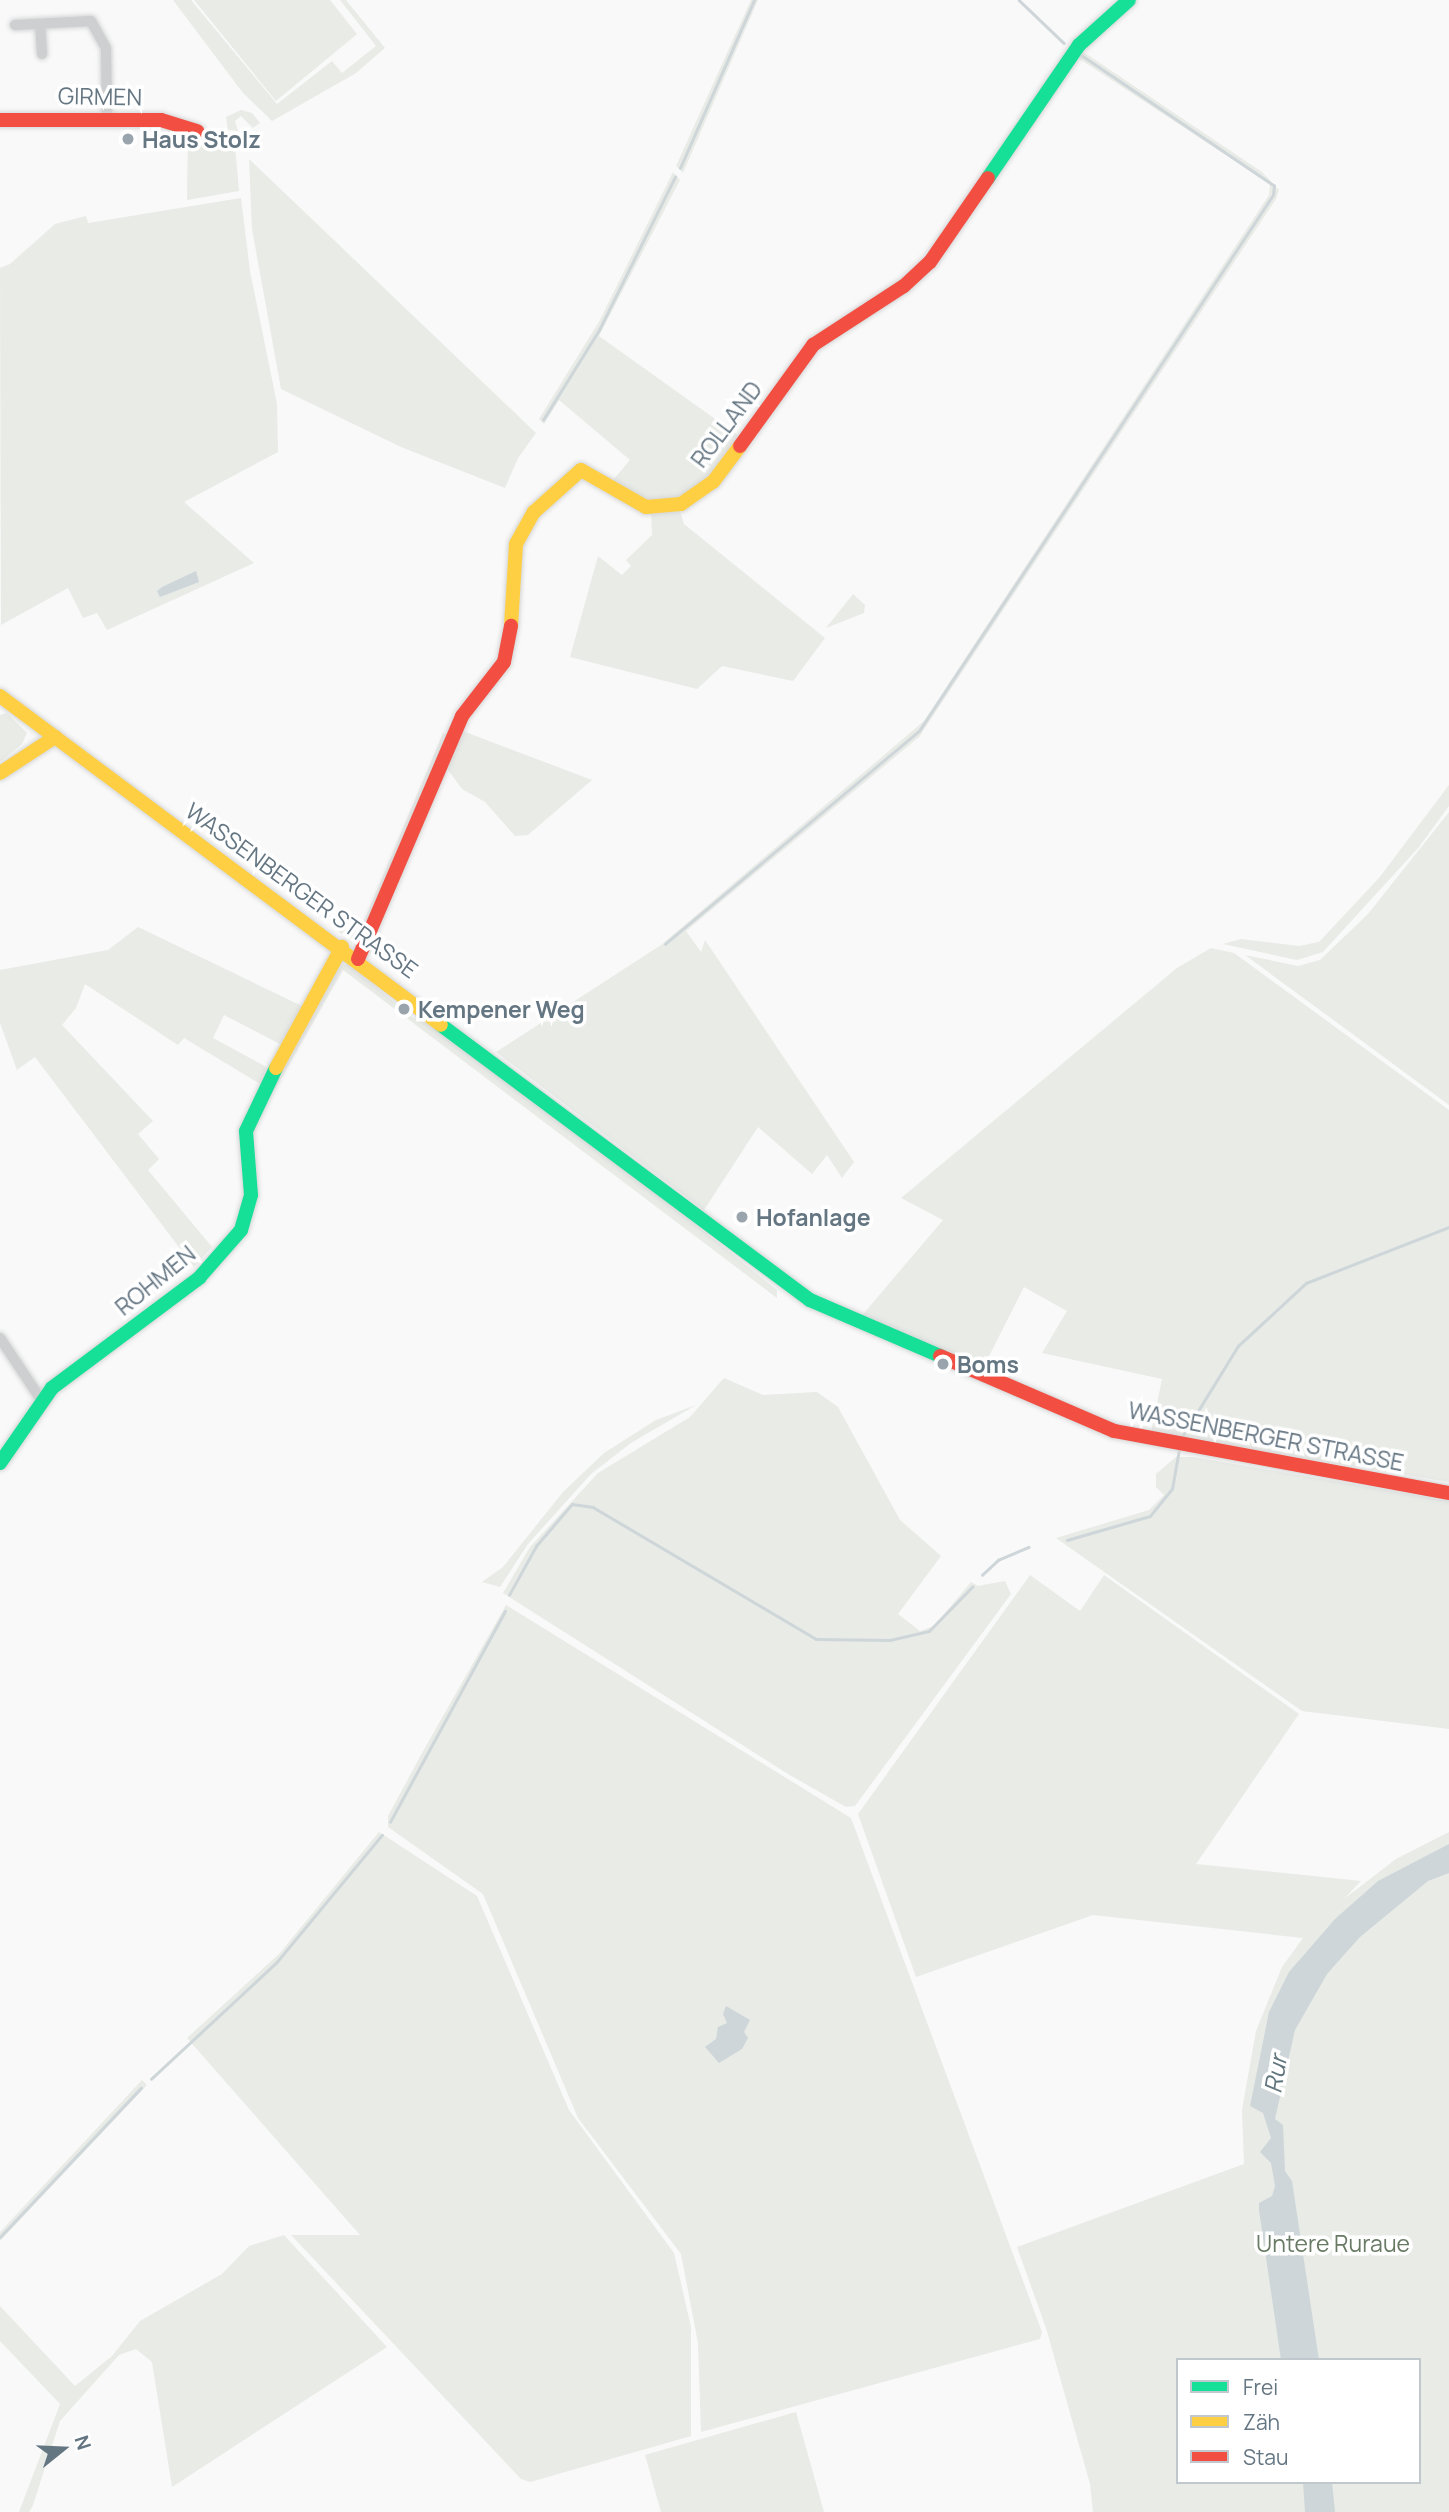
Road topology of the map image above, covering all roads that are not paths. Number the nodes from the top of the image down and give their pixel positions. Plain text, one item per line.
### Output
1 (1129, 0) edge
2 (40, 24) junction
3 (15, 25) dead end
4 (42, 54) dead end
5 (107, 117) junction
6 (0, 120) edge
7 (197, 131) dead end
8 (0, 696) edge
9 (54, 737) junction
10 (0, 773) edge
11 (342, 947) junction
12 (358, 959) junction
13 (0, 1338) edge
14 (42, 1401) junction
15 (0, 1463) edge
16 (1449, 1493) edge

1 - 12 street, ROLLAND
2 - 3 street
2 - 4 street
2 - 5 street
5 - 6 street, GIRMEN
5 - 7 street, GIRMEN
8 - 9 street, WASSENBERGER STRASSE
9 - 10 street
9 - 11 street, WASSENBERGER STRASSE
11 - 12 street, WASSENBERGER STRASSE
11 - 14 street, ROHMEN
12 - 16 street, WASSENBERGER STRASSE
13 - 14 street
14 - 15 street, ROHMEN

